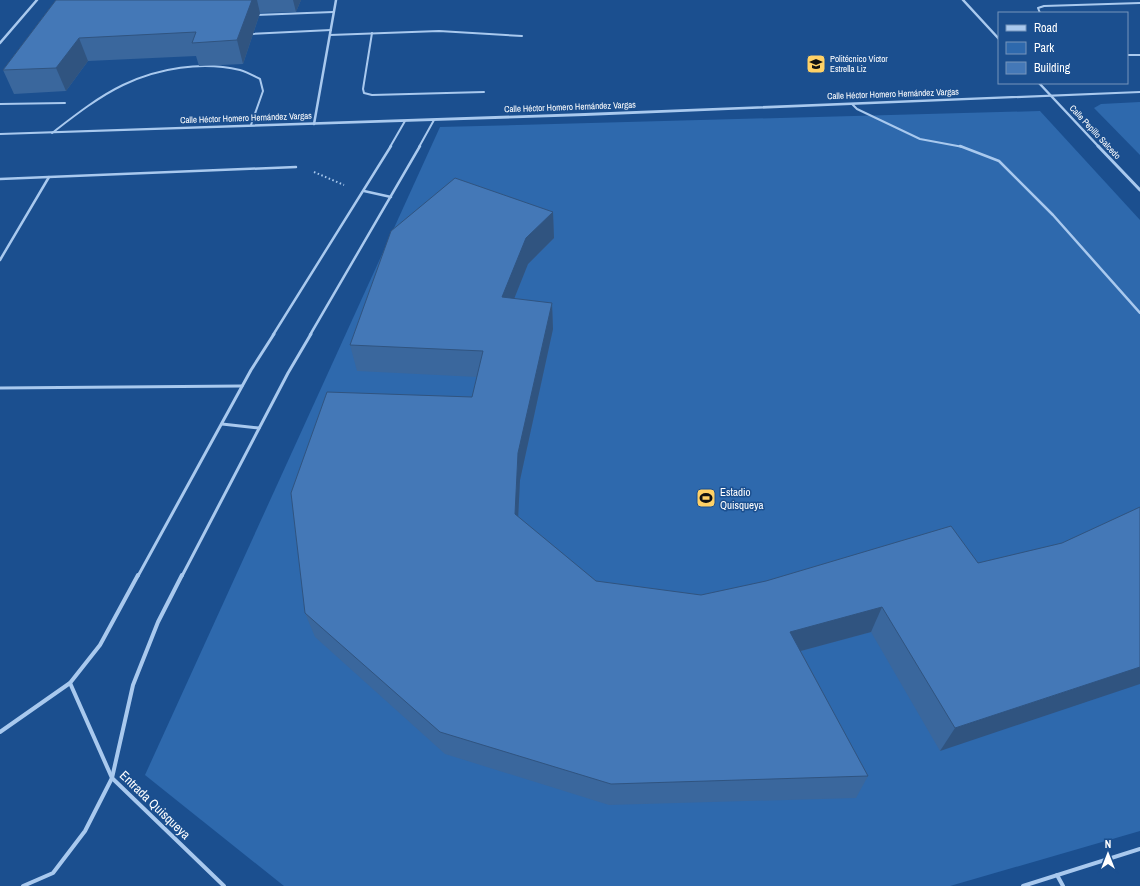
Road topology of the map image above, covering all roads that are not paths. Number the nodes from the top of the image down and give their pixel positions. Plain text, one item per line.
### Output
1 (37, 0) edge
2 (336, 0) edge
3 (962, 0) edge
4 (1140, 2) edge
5 (334, 12) junction
6 (1040, 12) edge
7 (250, 16) edge
8 (330, 30) junction
9 (372, 33) junction
10 (246, 34) edge
11 (330, 35) junction
12 (522, 36) dead end
13 (998, 38) edge
14 (0, 43) edge
15 (1128, 55) edge
16 (1140, 55) edge
17 (1040, 84) edge
18 (484, 92) dead end
19 (1140, 92) edge
20 (1051, 96) junction
21 (65, 103) dead end
22 (0, 104) edge
23 (852, 104) junction
24 (434, 120) junction
25 (405, 121) junction
26 (314, 124) junction
27 (251, 125) junction
28 (52, 133) junction
29 (0, 134) edge
30 (296, 167) road end
31 (49, 177) junction
32 (0, 179) edge
33 (1140, 190) edge
34 (364, 191) junction
35 (391, 197) junction
36 (0, 260) edge
37 (1140, 313) edge
38 (242, 386) junction
39 (0, 388) edge
40 (222, 424) junction
41 (259, 428) junction
42 (70, 683) junction
43 (0, 732) edge
44 (112, 778) junction
45 (1140, 849) edge
46 (1057, 875) junction
47 (23, 886) edge
48 (224, 886) edge
49 (1023, 886) edge
50 (1062, 886) edge

1 - 14 street
2 - 5 street
3 - 13 street
4 - 6 lane
5 - 7 lane
5 - 8 street
8 - 10 lane
8 - 11 street
9 - 11 lane
9 - 12 lane
9 - 18 lane
11 - 26 street
15 - 16 lane
17 - 20 street, Calle Pepillo Salcedo
19 - 20 street, Calle Héctor Homero Hernández Vargas
20 - 23 street, Calle Héctor Homero Hernández Vargas
20 - 33 street, Calle Pepillo Salcedo
21 - 22 lane
23 - 24 street, Calle Héctor Homero Hernández Vargas
23 - 37 lane
24 - 25 street, Calle Héctor Homero Hernández Vargas
24 - 35 lane
25 - 26 street, Calle Héctor Homero Hernández Vargas
25 - 34 lane
26 - 27 street, Calle Héctor Homero Hernández Vargas
27 - 28 street, Calle Héctor Homero Hernández Vargas
27 - 28 lane
28 - 29 street, Calle Héctor Homero Hernández Vargas
30 - 31 lane
31 - 32 lane
31 - 36 lane
34 - 35 lane
34 - 38 lane
35 - 41 lane
38 - 39 lane
38 - 40 lane
40 - 41 lane
40 - 42 lane
41 - 44 lane
42 - 43 lane
42 - 44 lane, Entrada Quisqueya
44 - 47 lane
44 - 48 lane, Entrada Quisqueya
45 - 46 lane
46 - 49 lane
46 - 50 lane

